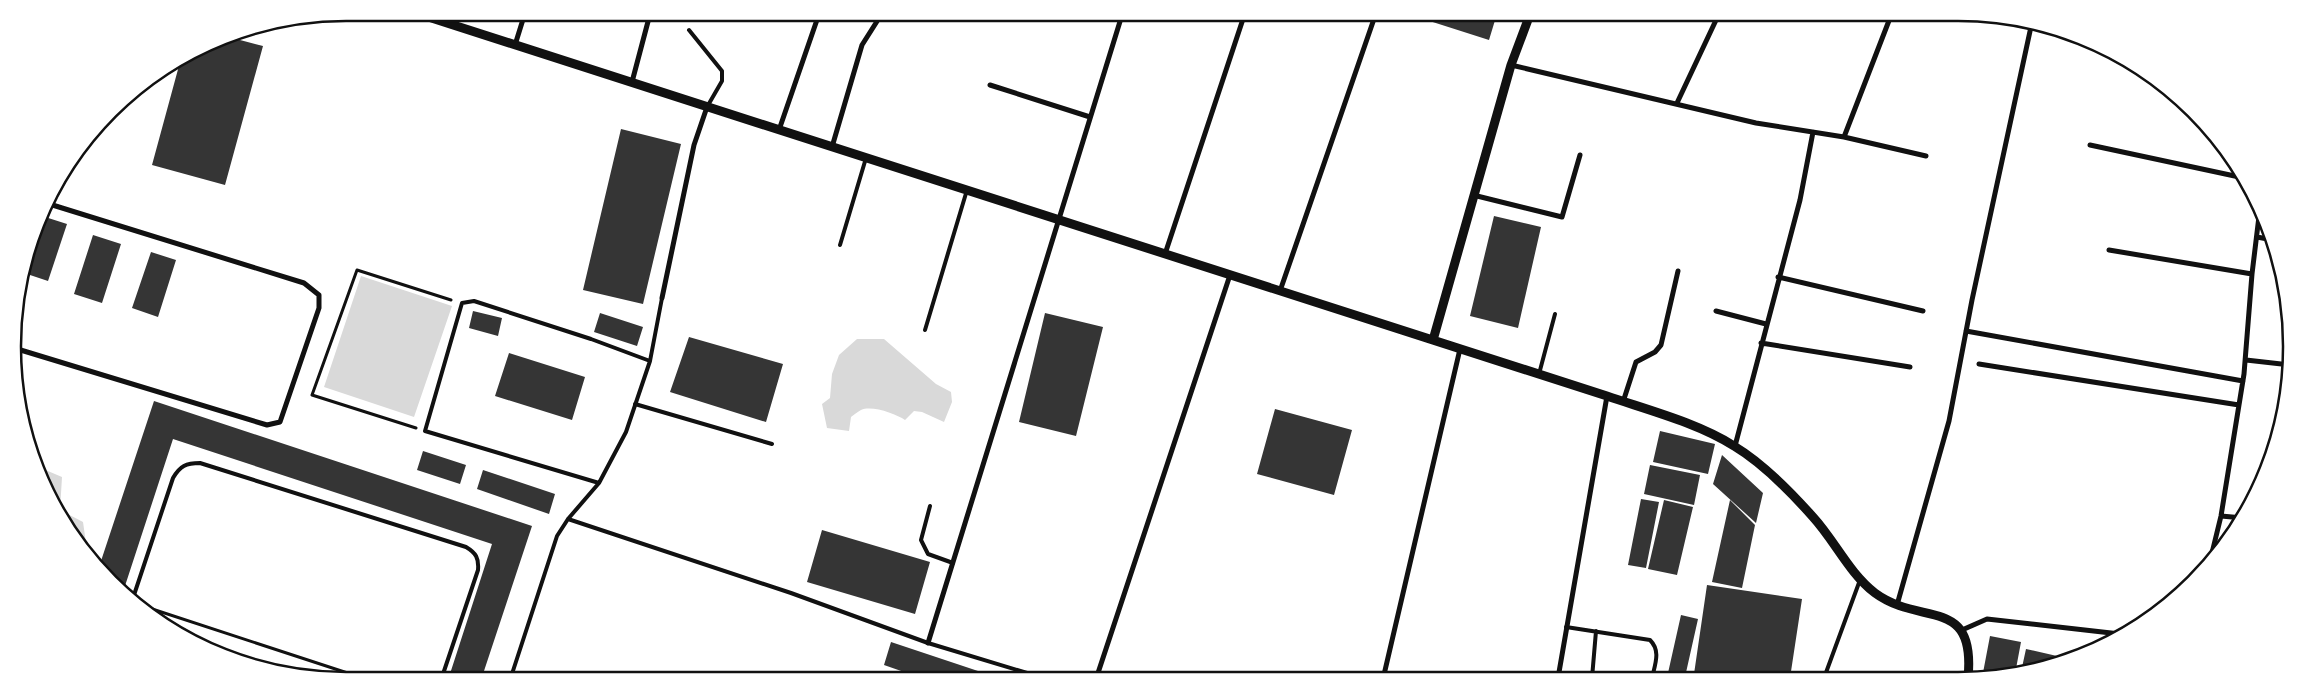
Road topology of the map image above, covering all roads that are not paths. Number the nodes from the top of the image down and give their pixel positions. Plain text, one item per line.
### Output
1 (441, 21) edge
2 (523, 21) edge
3 (648, 21) edge
4 (817, 21) edge
5 (877, 21) edge
6 (1120, 21) edge
7 (1242, 21) edge
8 (1373, 21) edge
9 (1528, 21) edge
10 (1716, 21) edge
11 (1889, 21) edge
12 (2030, 29) edge
13 (689, 30) dead end
14 (516, 45) junction
15 (1511, 65) junction
16 (632, 82) junction
17 (990, 85) dead end
18 (1677, 103) junction
19 (707, 107) junction
20 (1090, 117) junction
21 (779, 130) junction
22 (1813, 132) junction
23 (1844, 137) junction
24 (2090, 145) dead end
25 (832, 147) junction
26 (1580, 155) dead end
27 (1926, 156) dead end
28 (866, 158) junction
29 (2234, 176) edge
30 (967, 190) junction
31 (1473, 195) junction
32 (54, 205) edge
33 (1059, 220) junction
34 (2258, 223) edge
35 (2257, 237) junction
36 (2264, 238) edge
37 (840, 245) dead end
38 (2109, 250) dead end
39 (1165, 254) junction
40 (1678, 271) dead end
41 (2252, 274) junction
42 (1230, 275) junction
43 (1778, 277) junction
44 (1280, 291) junction
45 (662, 298) joint
46 (1716, 310) dead end
47 (1923, 312) dead end
48 (1556, 314) dead end
49 (1766, 324) junction
50 (925, 330) dead end
51 (1966, 331) junction
52 (1433, 340) junction
53 (1761, 343) junction
54 (1460, 349) junction
55 (21, 350) edge
56 (2246, 360) junction
57 (650, 361) junction
58 (1980, 364) dead end
59 (2282, 364) edge
60 (1910, 367) dead end
61 (1539, 374) junction
62 (2243, 381) junction
63 (1607, 396) junction
64 (1623, 402) junction
65 (635, 404) junction
66 (2239, 405) junction
67 (772, 444) dead end
68 (1735, 446) junction
69 (599, 484) junction
70 (930, 506) dead end
71 (2220, 516) junction
72 (2234, 517) edge
73 (568, 519) junction
74 (2213, 548) edge
75 (953, 563) junction
76 (1860, 580) junction
77 (135, 593) edge
78 (1897, 604) junction
79 (1566, 627) junction
80 (1962, 630) junction
81 (1596, 631) junction
82 (2111, 633) edge
83 (928, 643) junction
84 (444, 672) edge
85 (513, 672) edge
86 (1024, 672) edge
87 (1098, 672) edge
88 (1384, 672) edge
89 (1559, 672) edge
90 (1593, 672) edge
91 (1654, 672) edge
92 (1826, 672) edge
93 (1968, 672) edge

1 - 14 street
2 - 14 street
3 - 16 street
4 - 21 street
5 - 25 street
6 - 20 street
7 - 39 street
8 - 44 street
9 - 15 street
10 - 18 street
11 - 23 street
12 - 51 street
13 - 19 lane
14 - 16 street
15 - 18 street
15 - 31 street
16 - 19 street
17 - 20 street
18 - 22 street
19 - 21 street
19 - 45 street
20 - 33 street
21 - 25 street
22 - 23 street
22 - 43 street
23 - 27 street
24 - 29 street
25 - 28 street
26 - 31 street
28 - 30 street
28 - 37 lane
30 - 33 street
30 - 50 lane
31 - 52 street
32 - 55 street
33 - 39 street
33 - 75 street
34 - 35 street
35 - 36 street
35 - 41 street
38 - 41 street
39 - 42 street
40 - 64 street
41 - 56 street
42 - 44 street
42 - 87 street
43 - 47 street
43 - 49 street
44 - 52 street
45 - 57 lane
46 - 49 street
48 - 61 lane
49 - 53 street
51 - 62 street
51 - 78 street
52 - 54 street
53 - 60 street
53 - 68 street
54 - 61 street
54 - 88 street
56 - 59 street
56 - 62 street
57 - 65 lane
57 - 69 lane
58 - 66 street
61 - 63 street
62 - 66 street
63 - 64 street
63 - 79 street
64 - 68 street
65 - 67 lane
65 - 69 lane
66 - 71 street
68 - 76 street
69 - 73 lane
70 - 75 lane
71 - 72 street
71 - 74 street
73 - 83 lane
73 - 85 lane
75 - 83 street
76 - 78 street
76 - 92 lane
77 - 84 lane
78 - 80 street
79 - 81 lane
79 - 89 street
80 - 82 street
80 - 93 street
81 - 90 lane
81 - 91 lane
83 - 86 lane

